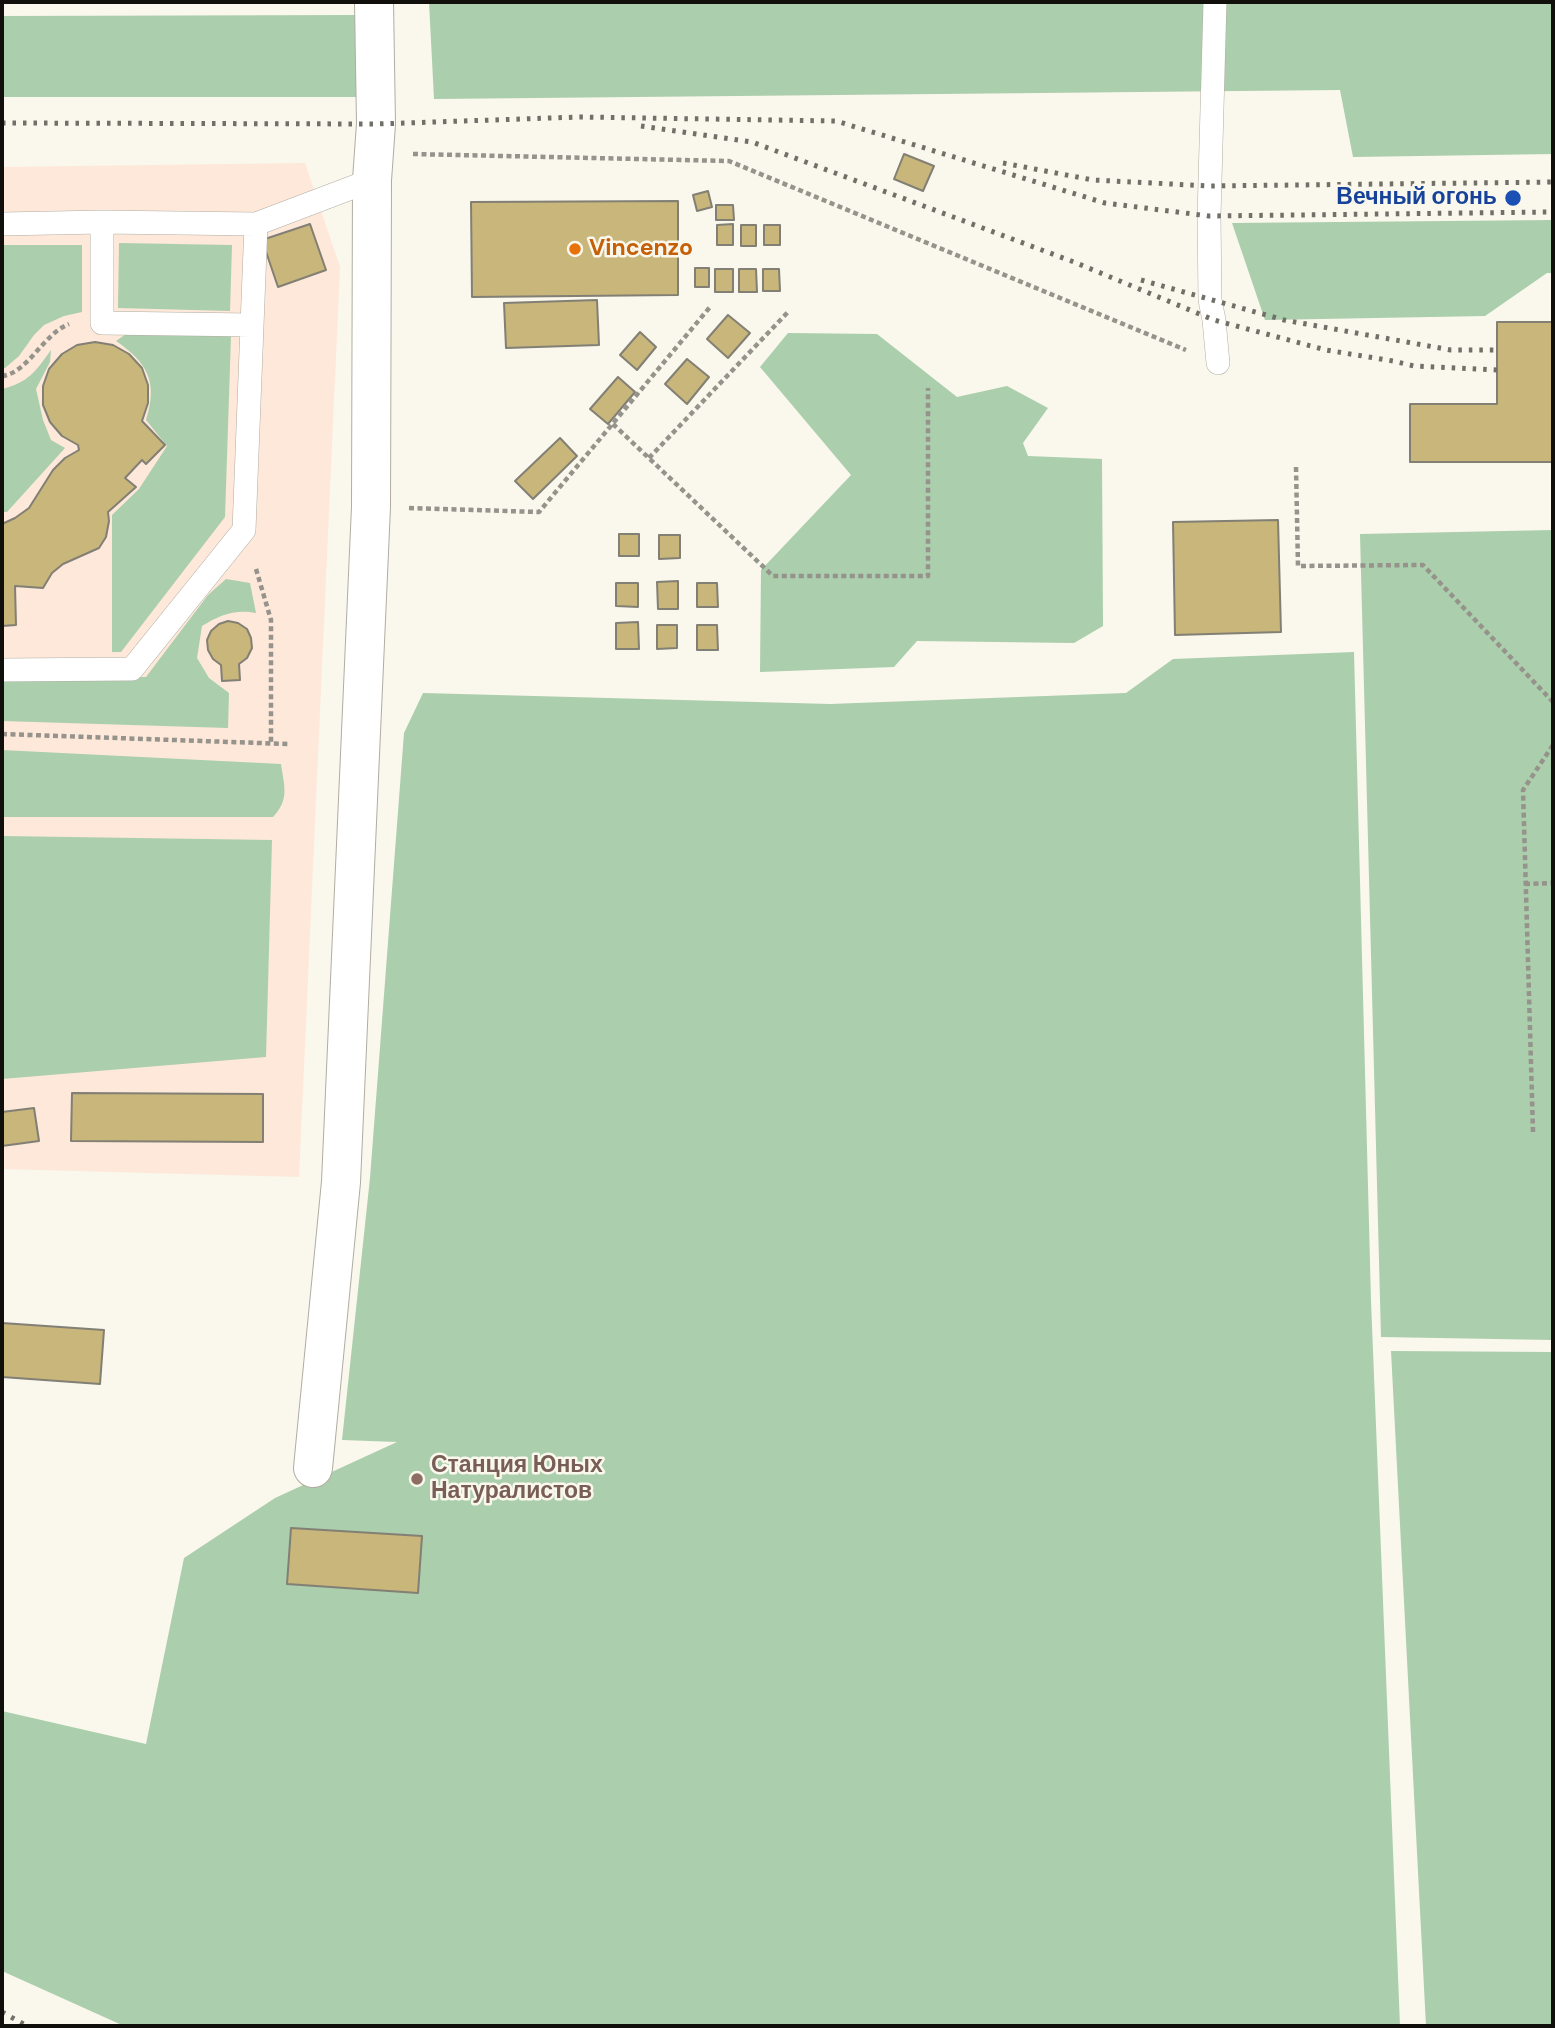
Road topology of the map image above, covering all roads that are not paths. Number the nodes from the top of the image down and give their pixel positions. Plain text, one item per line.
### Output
1 (374, 2) edge
2 (1215, 2) edge
3 (373, 167) junction
4 (102, 222) junction
5 (2, 224) edge
6 (256, 224) junction
7 (252, 324) junction
8 (1218, 363) road end
9 (2, 670) edge
10 (313, 1468) dead end

1 - 3 street
2 - 8 lane
3 - 6 lane
3 - 10 street
4 - 5 lane
4 - 6 lane
4 - 7 lane
6 - 7 lane
7 - 9 lane

